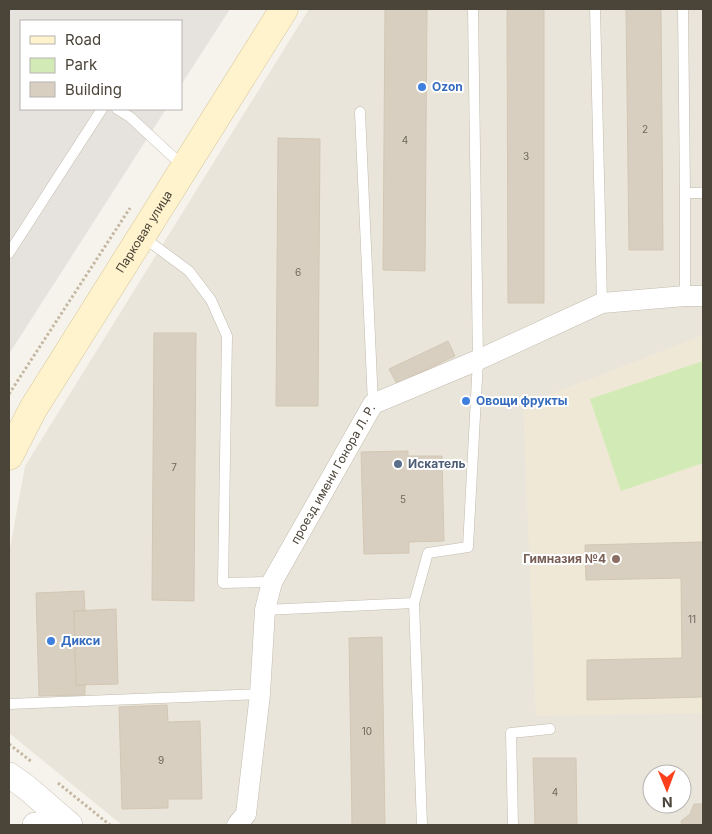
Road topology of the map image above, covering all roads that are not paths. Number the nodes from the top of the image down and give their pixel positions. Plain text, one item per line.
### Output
1 (284, 9) edge
2 (473, 9) edge
3 (595, 9) edge
4 (684, 9) edge
5 (101, 110) edge
6 (119, 110) edge
7 (360, 112) dead end
8 (185, 168) junction
9 (685, 193) junction
10 (703, 193) edge
11 (142, 236) junction
12 (9, 253) edge
13 (694, 296) edge
14 (602, 303) junction
15 (478, 360) junction
16 (374, 404) junction
17 (15, 430) edge
18 (9, 456) edge
19 (272, 582) junction
20 (414, 603) junction
21 (265, 610) junction
22 (260, 694) junction
23 (9, 704) edge
24 (550, 729) dead end
25 (9, 775) edge
26 (69, 824) edge
27 (35, 825) edge
28 (237, 825) edge
29 (422, 825) edge
30 (513, 825) edge

1 - 8 main road, Парковая улица
2 - 15 lane
3 - 14 lane
4 - 9 lane
5 - 12 lane
6 - 8 lane
7 - 16 lane
8 - 11 main road, Парковая улица
9 - 10 lane
9 - 13 lane
11 - 17 main road, Парковая улица
11 - 19 lane
13 - 14 street, проезд имени Гонора Л. Р.
14 - 15 street, проезд имени Гонора Л. Р.
15 - 16 street, проезд имени Гонора Л. Р.
15 - 20 lane
16 - 19 street, проезд имени Гонора Л. Р.
17 - 18 main road, Парковая улица
19 - 21 street, проезд имени Гонора Л. Р.
20 - 21 lane
20 - 29 lane
21 - 22 street, проезд имени Гонора Л. Р.
22 - 23 lane
22 - 28 street, проезд имени Гонора Л. Р.
24 - 30 lane
25 - 26 street
26 - 27 street

